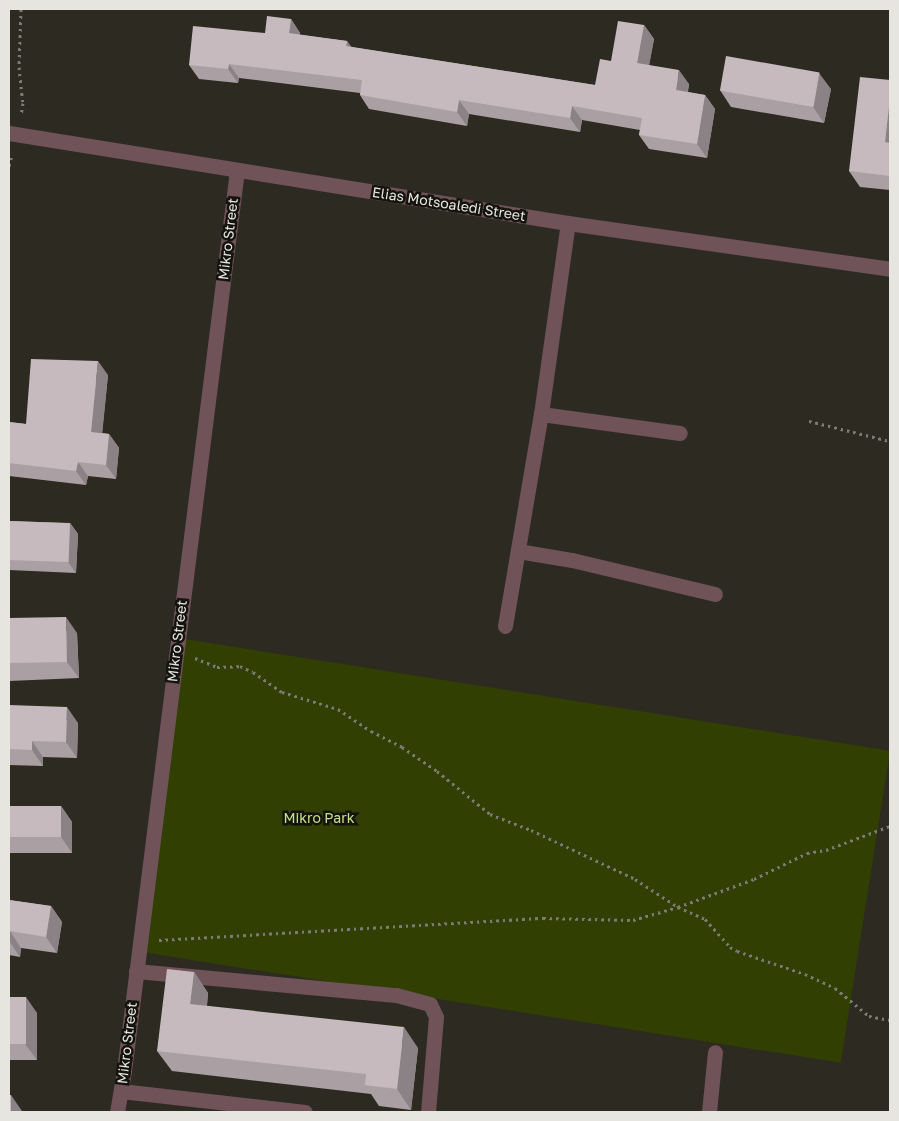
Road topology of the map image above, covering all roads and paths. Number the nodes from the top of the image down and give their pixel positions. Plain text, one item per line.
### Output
1 (21, 9) edge
2 (14, 134) edge
3 (237, 170) junction
4 (568, 223) junction
5 (890, 269) edge
6 (541, 414) junction
7 (809, 421) dead end
8 (680, 433) dead end
9 (890, 441) edge
10 (518, 551) junction
11 (715, 594) dead end
12 (505, 626) dead end
13 (175, 653) junction
14 (890, 826) edge
15 (678, 907) junction
16 (140, 941) junction
17 (136, 971) junction
18 (890, 1020) edge
19 (715, 1052) dead end
20 (121, 1091) junction
21 (117, 1112) edge
22 (305, 1112) edge
23 (428, 1112) edge
24 (709, 1112) edge

1 - 2 path
2 - 3 street, Elias Motsoaledi Street
3 - 4 street, Elias Motsoaledi Street
3 - 13 street, Mikro Street
4 - 5 street, Elias Motsoaledi Street
4 - 6 street
6 - 8 street
6 - 10 street
7 - 9 path
10 - 11 street
10 - 12 street
13 - 15 path
13 - 16 street, Mikro Street
14 - 15 path
15 - 16 path
15 - 18 path
16 - 17 street, Mikro Street
17 - 20 street, Mikro Street
17 - 23 street
19 - 24 street
20 - 21 street, Mikro Street
20 - 22 street

